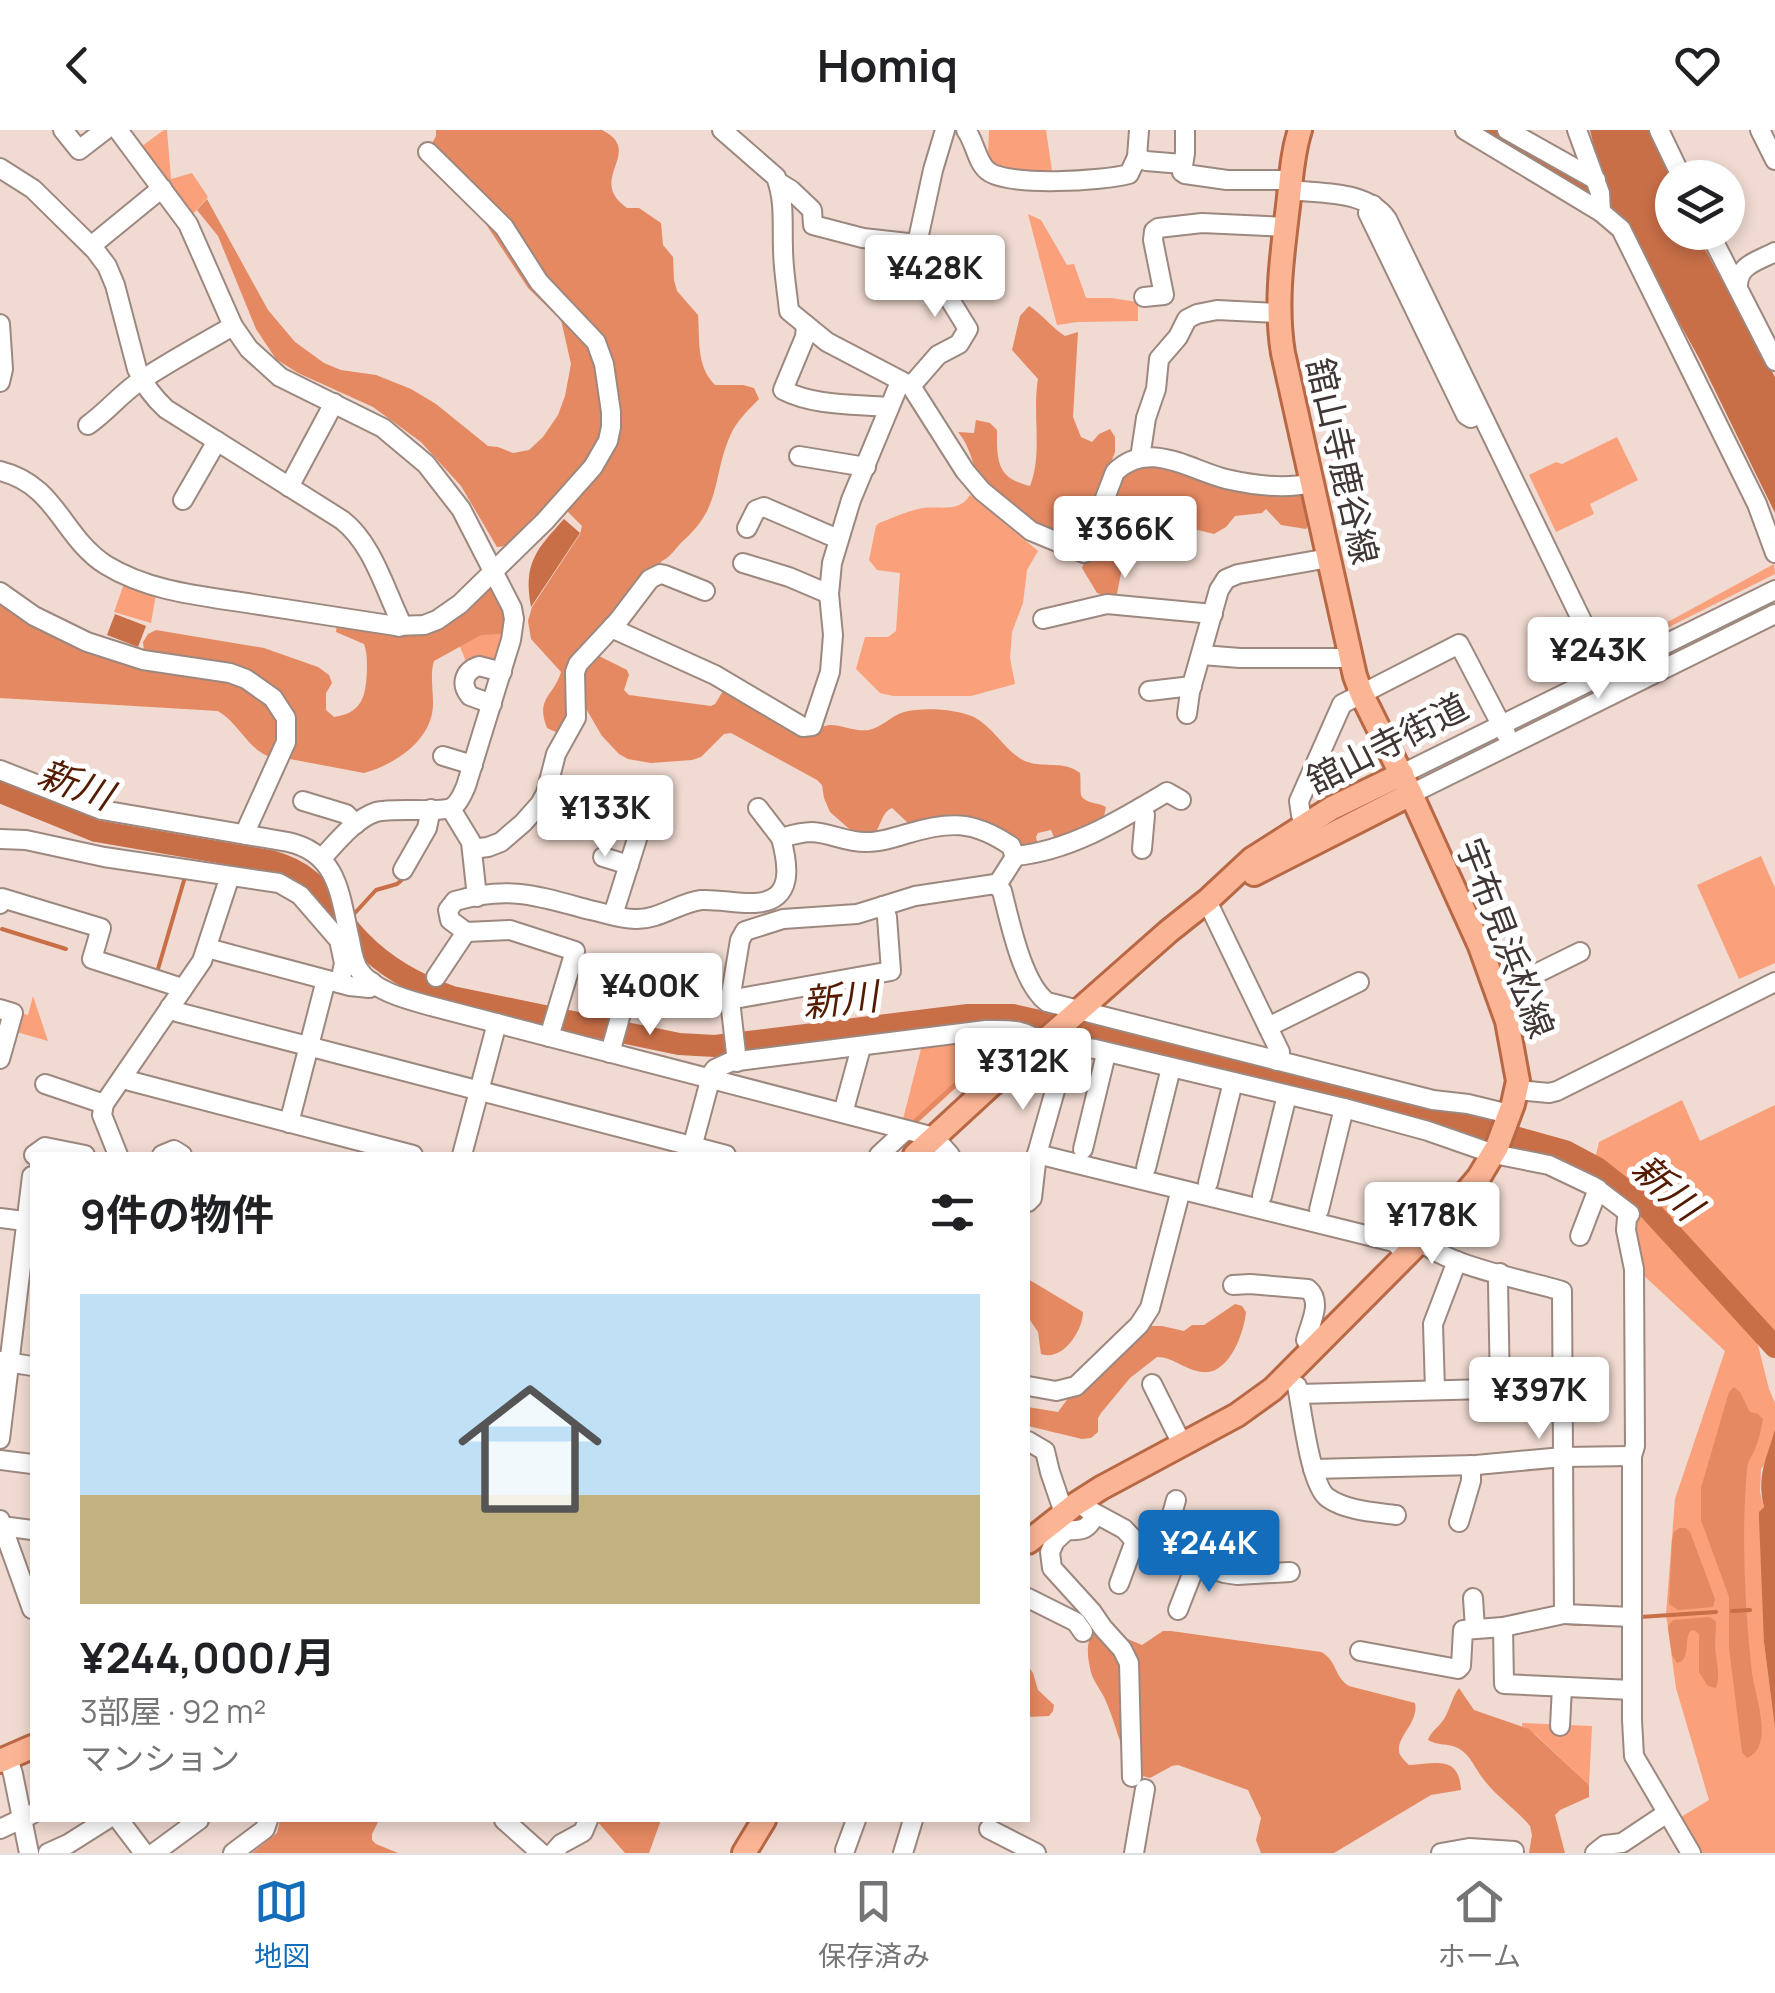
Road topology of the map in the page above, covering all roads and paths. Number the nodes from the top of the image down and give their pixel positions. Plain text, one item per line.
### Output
1 (63, 130) edge
2 (105, 130) edge
3 (118, 130) edge
4 (722, 130) edge
5 (944, 130) edge
6 (966, 130) edge
7 (1139, 130) edge
8 (1185, 130) edge
9 (1300, 130) edge
10 (1465, 130) edge
11 (1508, 130) edge
12 (1578, 130) edge
13 (1659, 130) edge
14 (1760, 130) edge
15 (428, 152) dead end
16 (1137, 157) junction
17 (1673, 160) edge
18 (1775, 160) edge
19 (1182, 164) junction
20 (0, 168) edge
21 (778, 182) junction
22 (1290, 185) junction
23 (1598, 186) junction
24 (162, 188) junction
25 (1601, 212) junction
26 (1286, 227) junction
27 (917, 244) junction
28 (91, 246) junction
29 (1719, 250) edge
30 (1775, 252) edge
31 (1738, 287) junction
32 (1144, 297) dead end
33 (1278, 314) junction
34 (0, 324) edge
35 (806, 325) junction
36 (234, 326) junction
37 (1775, 361) edge
38 (142, 380) junction
39 (0, 382) edge
40 (905, 384) junction
41 (334, 403) junction
42 (888, 407) junction
43 (88, 425) dead end
44 (217, 441) junction
45 (800, 456) dead end
46 (1140, 458) junction
47 (866, 467) junction
48 (0, 472) edge
49 (1312, 483) junction
50 (289, 487) junction
51 (183, 500) dead end
52 (748, 528) dead end
53 (838, 539) junction
54 (1775, 553) edge
55 (1328, 558) junction
56 (744, 563) dead end
57 (494, 571) junction
58 (1775, 590) edge
59 (705, 591) dead end
60 (0, 592) edge
61 (829, 594) junction
62 (1213, 614) junction
63 (1775, 614) edge
64 (1043, 619) dead end
65 (399, 626) junction
66 (614, 626) junction
67 (1202, 655) junction
68 (1350, 656) junction
69 (502, 672) junction
70 (1606, 672) junction
71 (1192, 686) junction
72 (1616, 691) junction
73 (1149, 692) dead end
74 (1361, 692) junction
75 (492, 704) junction
76 (1187, 714) dead end
77 (1501, 724) junction
78 (1511, 744) junction
79 (443, 756) dead end
80 (473, 765) junction
81 (0, 770) edge
82 (1406, 784) junction
83 (1181, 800) dead end
84 (303, 801) dead end
85 (452, 808) junction
86 (758, 808) dead end
87 (1140, 808) junction
88 (430, 809) junction
89 (643, 820) dead end
90 (356, 824) junction
91 (1307, 824) junction
92 (246, 835) junction
93 (781, 838) junction
94 (0, 839) edge
95 (472, 849) junction
96 (1142, 849) dead end
97 (1015, 856) junction
98 (603, 857) dead end
99 (322, 858) junction
100 (629, 866) junction
101 (403, 870) dead end
102 (230, 876) junction
103 (997, 885) junction
104 (477, 896) junction
105 (1207, 901) junction
106 (0, 904) edge
107 (884, 906) junction
108 (612, 916) junction
109 (466, 932) junction
110 (206, 948) junction
111 (1580, 952) dead end
112 (436, 977) dead end
113 (333, 982) junction
114 (372, 982) junction
115 (1359, 982) dead end
116 (1775, 982) edge
117 (182, 990) junction
118 (1498, 992) junction
119 (730, 996) junction
120 (170, 1007) junction
121 (0, 1009) edge
122 (1077, 1012) junction
123 (620, 1017) dead end
124 (497, 1023) junction
125 (553, 1023) junction
126 (1268, 1027) junction
127 (1052, 1040) junction
128 (308, 1046) junction
129 (859, 1046) junction
130 (612, 1047) junction
131 (1106, 1054) junction
132 (0, 1059) edge
133 (737, 1060) junction
134 (1277, 1061) junction
135 (1170, 1068) junction
136 (123, 1077) junction
137 (710, 1078) junction
138 (1233, 1082) junction
139 (45, 1084) dead end
140 (1517, 1090) junction
141 (479, 1091) junction
142 (1287, 1095) junction
143 (104, 1104) junction
144 (1344, 1108) junction
145 (843, 1113) junction
146 (1508, 1116) junction
147 (288, 1122) junction
148 (906, 1130) junction
149 (942, 1146) edge
150 (1083, 1149) dead end
151 (1496, 1150) junction
152 (691, 1151) edge
153 (38, 1152) edge
154 (70, 1152) edge
155 (115, 1152) edge
156 (402, 1152) edge
157 (463, 1152) edge
158 (881, 1152) edge
159 (1037, 1154) junction
160 (1146, 1168) dead end
161 (1208, 1183) dead end
162 (1598, 1189) junction
163 (1262, 1196) dead end
164 (1179, 1197) dead end
165 (1030, 1199) edge
166 (1319, 1210) dead end
167 (0, 1218) edge
168 (30, 1222) edge
169 (1580, 1236) dead end
170 (1414, 1248) junction
171 (1456, 1261) junction
172 (1500, 1273) junction
173 (1233, 1285) dead end
174 (26, 1287) edge
175 (1314, 1349) junction
176 (5, 1362) edge
177 (30, 1366) edge
178 (1152, 1384) dead end
179 (1294, 1384) junction
180 (1030, 1386) edge
181 (1562, 1387) junction
182 (1500, 1388) junction
183 (1435, 1390) junction
184 (0, 1440) edge
185 (1030, 1442) edge
186 (1182, 1444) junction
187 (1632, 1456) junction
188 (1563, 1457) junction
189 (0, 1460) edge
190 (30, 1464) edge
191 (1471, 1465) junction
192 (1313, 1470) junction
193 (1176, 1500) dead end
194 (1080, 1509) junction
195 (1396, 1515) dead end
196 (1459, 1522) dead end
197 (2, 1525) edge
198 (30, 1530) edge
199 (1030, 1541) edge
200 (1137, 1543) junction
201 (1161, 1554) junction
202 (1196, 1564) junction
203 (1290, 1572) dead end
204 (1119, 1584) dead end
205 (1473, 1598) dead end
206 (30, 1599) edge
207 (1030, 1599) edge
208 (1178, 1610) dead end
209 (1564, 1614) junction
210 (1632, 1616) junction
211 (1503, 1627) junction
212 (1476, 1629) junction
213 (1083, 1632) dead end
214 (1360, 1651) dead end
215 (1562, 1686) junction
216 (1632, 1690) junction
217 (1560, 1726) dead end
218 (30, 1748) edge
219 (4, 1760) edge
220 (1667, 1813) junction
221 (27, 1817) edge
222 (103, 1822) edge
223 (121, 1822) edge
224 (196, 1822) edge
225 (267, 1822) edge
226 (506, 1822) edge
227 (587, 1822) edge
228 (763, 1822) edge
229 (855, 1822) edge
230 (912, 1822) edge
231 (0, 1829) edge
232 (989, 1829) dead end
233 (845, 1850) dead end
234 (1683, 1851) edge
235 (1506, 1852) edge
236 (28, 1853) edge
237 (48, 1853) edge
238 (144, 1853) edge
239 (154, 1853) edge
240 (232, 1853) edge
241 (541, 1853) edge
242 (553, 1853) edge
243 (744, 1853) edge
244 (903, 1853) edge
245 (1036, 1853) edge
246 (1134, 1853) edge
247 (1441, 1853) edge
248 (1595, 1853) edge

1 - 2 street
3 - 24 street
4 - 21 street
5 - 27 street
6 - 16 street
7 - 16 street
8 - 19 street
9 - 22 main road, 舘山寺鹿谷線
10 - 25 street
11 - 23 street
12 - 23 street
13 - 17 street
14 - 18 street
15 - 57 street
16 - 19 street
19 - 22 street
20 - 28 street
21 - 27 street
21 - 35 street
22 - 26 main road, 舘山寺鹿谷線
22 - 70 street
23 - 25 street
24 - 28 street
24 - 36 street
25 - 54 street
26 - 32 street
26 - 33 main road, 舘山寺鹿谷線
27 - 40 street
28 - 38 street
29 - 31 street
30 - 31 street
31 - 37 street
33 - 46 street
33 - 49 main road, 舘山寺鹿谷線
34 - 39 street
35 - 40 street
35 - 42 street
36 - 38 street
36 - 41 street
38 - 43 street
38 - 44 street
40 - 42 street
40 - 46 street
41 - 50 street
41 - 57 street
42 - 47 street
44 - 50 street
44 - 51 street
45 - 47 street
46 - 49 street
47 - 53 street
48 - 65 street
49 - 55 main road, 舘山寺鹿谷線
50 - 65 street
52 - 53 street
53 - 61 street
55 - 62 street
55 - 68 main road, 舘山寺鹿谷線
56 - 61 street
57 - 65 street
57 - 69 street
58 - 70 street, 舘山寺街道
59 - 66 street
60 - 92 street
61 - 66 street
62 - 64 street
62 - 67 street
63 - 72 street, 舘山寺街道
66 - 95 street
67 - 68 street
67 - 71 street
68 - 74 main road, 舘山寺鹿谷線
69 - 75 street
69 - 75 street
70 - 72 street
70 - 77 street, 舘山寺街道
71 - 73 street
71 - 76 street
72 - 78 street, 舘山寺街道
74 - 77 street
74 - 82 main road, 舘山寺鹿谷線
74 - 91 street
75 - 80 street
77 - 78 street
77 - 82 street, 舘山寺街道
78 - 82 street, 舘山寺街道
79 - 80 street
80 - 85 street
81 - 92 street
82 - 91 main road, 舘山寺街道
82 - 105 main road, 舘山寺街道
82 - 118 main road, 宇布見浜松線
83 - 87 street
84 - 90 street
85 - 88 street
85 - 95 street
86 - 93 street
87 - 96 street
87 - 97 street
88 - 90 street
88 - 101 street
89 - 100 street
90 - 99 street
91 - 105 main road, 舘山寺街道
92 - 99 street
93 - 97 street
93 - 108 street
94 - 102 street
95 - 104 street
97 - 103 street
98 - 100 street
99 - 114 street
100 - 108 street
102 - 110 street
102 - 113 street
103 - 107 street
103 - 122 street
104 - 108 street
104 - 109 street
105 - 122 main road, 舘山寺街道
105 - 126 street
106 - 117 street
107 - 119 street
107 - 119 street
109 - 112 street
109 - 125 street
110 - 113 street
110 - 117 street
111 - 118 street
113 - 114 street
113 - 128 street
114 - 124 street
115 - 126 street
116 - 140 street
117 - 120 street
118 - 140 main road, 宇布見浜松線
119 - 133 street
120 - 128 street
120 - 136 street
121 - 132 street
122 - 127 main road, 舘山寺街道
122 - 134 street
123 - 130 street
124 - 125 street
124 - 141 street
125 - 130 street
126 - 134 street
127 - 129 street
127 - 131 street
127 - 149 main road, 舘山寺街道
127 - 159 street
128 - 141 street
128 - 147 street
129 - 133 street
129 - 145 street
130 - 137 street
131 - 135 street
131 - 150 street
133 - 137 street
134 - 146 street
135 - 138 street
135 - 160 street
136 - 143 street
136 - 147 street
137 - 145 street
137 - 152 street
138 - 142 street
138 - 161 street
139 - 143 street
140 - 146 main road, 宇布見浜松線
141 - 152 street
141 - 157 street
142 - 144 street
142 - 163 street
143 - 155 street
144 - 151 street
144 - 166 street
145 - 148 street
146 - 151 main road, 宇布見浜松線
147 - 156 street
148 - 149 street
148 - 158 street
151 - 162 street
151 - 170 main road, 宇布見浜松線
153 - 154 street
159 - 165 street
159 - 170 street
162 - 169 street
162 - 187 street
164 - 180 street
167 - 168 street
168 - 174 street
170 - 171 street
170 - 175 main road, 宇布見浜松線
171 - 172 street
171 - 183 street
172 - 181 street
172 - 182 street
173 - 175 street
174 - 176 street
175 - 179 main road, 宇布見浜松線
176 - 177 street
176 - 184 street
178 - 186 street
179 - 183 street
179 - 186 main road, 宇布見浜松線
179 - 192 street
181 - 182 street
181 - 188 street
182 - 183 street
185 - 194 street
186 - 194 main road, 宇布見浜松線
187 - 188 street
187 - 210 street
188 - 191 street
188 - 209 street
189 - 190 street
191 - 192 street
191 - 196 street
192 - 195 street
193 - 201 street
194 - 199 main road, 宇布見浜松線
194 - 200 street
194 - 246 street
197 - 198 street
197 - 206 street
200 - 201 street
200 - 204 street
201 - 202 street
202 - 203 street
202 - 208 street
205 - 212 street
207 - 213 street
209 - 210 street
209 - 211 street
210 - 216 street
211 - 212 street
211 - 215 street
212 - 214 street
215 - 216 street
215 - 217 street
216 - 220 street
218 - 219 main road
219 - 221 street
220 - 234 street
220 - 248 street
221 - 231 street
221 - 236 street
222 - 237 street
223 - 238 street
224 - 239 street
225 - 240 street
226 - 241 street
227 - 242 street
228 - 243 main road
229 - 233 street
230 - 244 street
232 - 245 street
235 - 247 street

